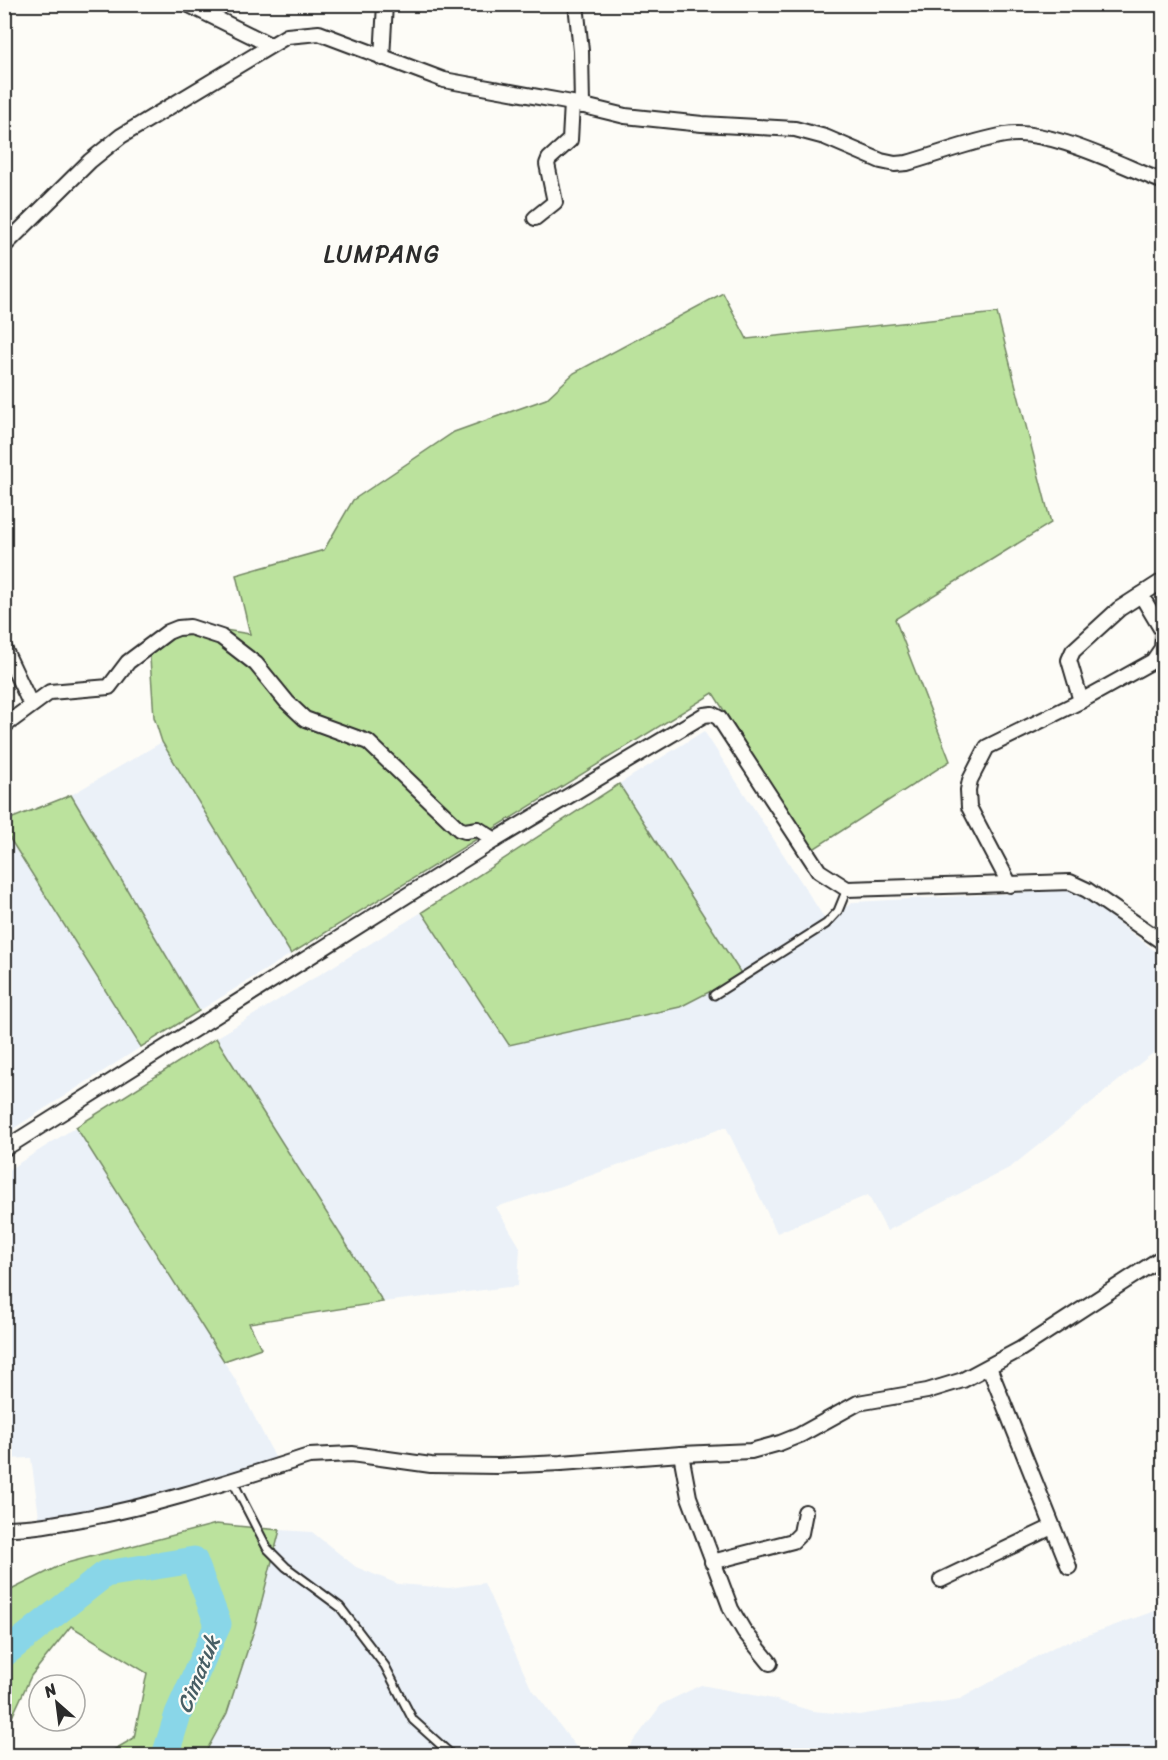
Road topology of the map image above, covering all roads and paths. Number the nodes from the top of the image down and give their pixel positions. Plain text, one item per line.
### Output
1 (187, 4) edge
2 (385, 4) edge
3 (576, 4) edge
4 (270, 45) junction
5 (382, 58) junction
6 (577, 105) junction
7 (1164, 182) edge
8 (535, 218) dead end
9 (4, 246) edge
10 (1164, 580) edge
11 (1141, 595) junction
12 (4, 648) edge
13 (1081, 700) junction
14 (31, 705) junction
15 (4, 726) edge
16 (495, 840) junction
17 (1010, 885) junction
18 (847, 889) junction
19 (1164, 943) edge
20 (714, 995) dead end
21 (4, 1149) edge
22 (1164, 1256) edge
23 (989, 1367) junction
24 (681, 1454) junction
25 (232, 1480) junction
26 (805, 1512) dead end
27 (1052, 1527) junction
28 (4, 1528) edge
29 (712, 1562) junction
30 (1069, 1567) dead end
31 (941, 1580) dead end
32 (770, 1663) dead end
33 (453, 1755) edge

1 - 4 street
2 - 5 street
3 - 6 street
4 - 5 street
4 - 9 street
5 - 6 street
6 - 7 street
6 - 8 street
10 - 11 street
11 - 13 street
11 - 13 street
12 - 14 street
13 - 17 street
14 - 15 street
14 - 16 street
16 - 18 street
16 - 21 street
17 - 18 street
17 - 19 street
18 - 20 lane
22 - 23 street
23 - 24 street
23 - 27 street
24 - 25 street
24 - 29 street
25 - 28 street
25 - 33 lane
26 - 29 street
27 - 30 street
27 - 31 street
29 - 32 street

